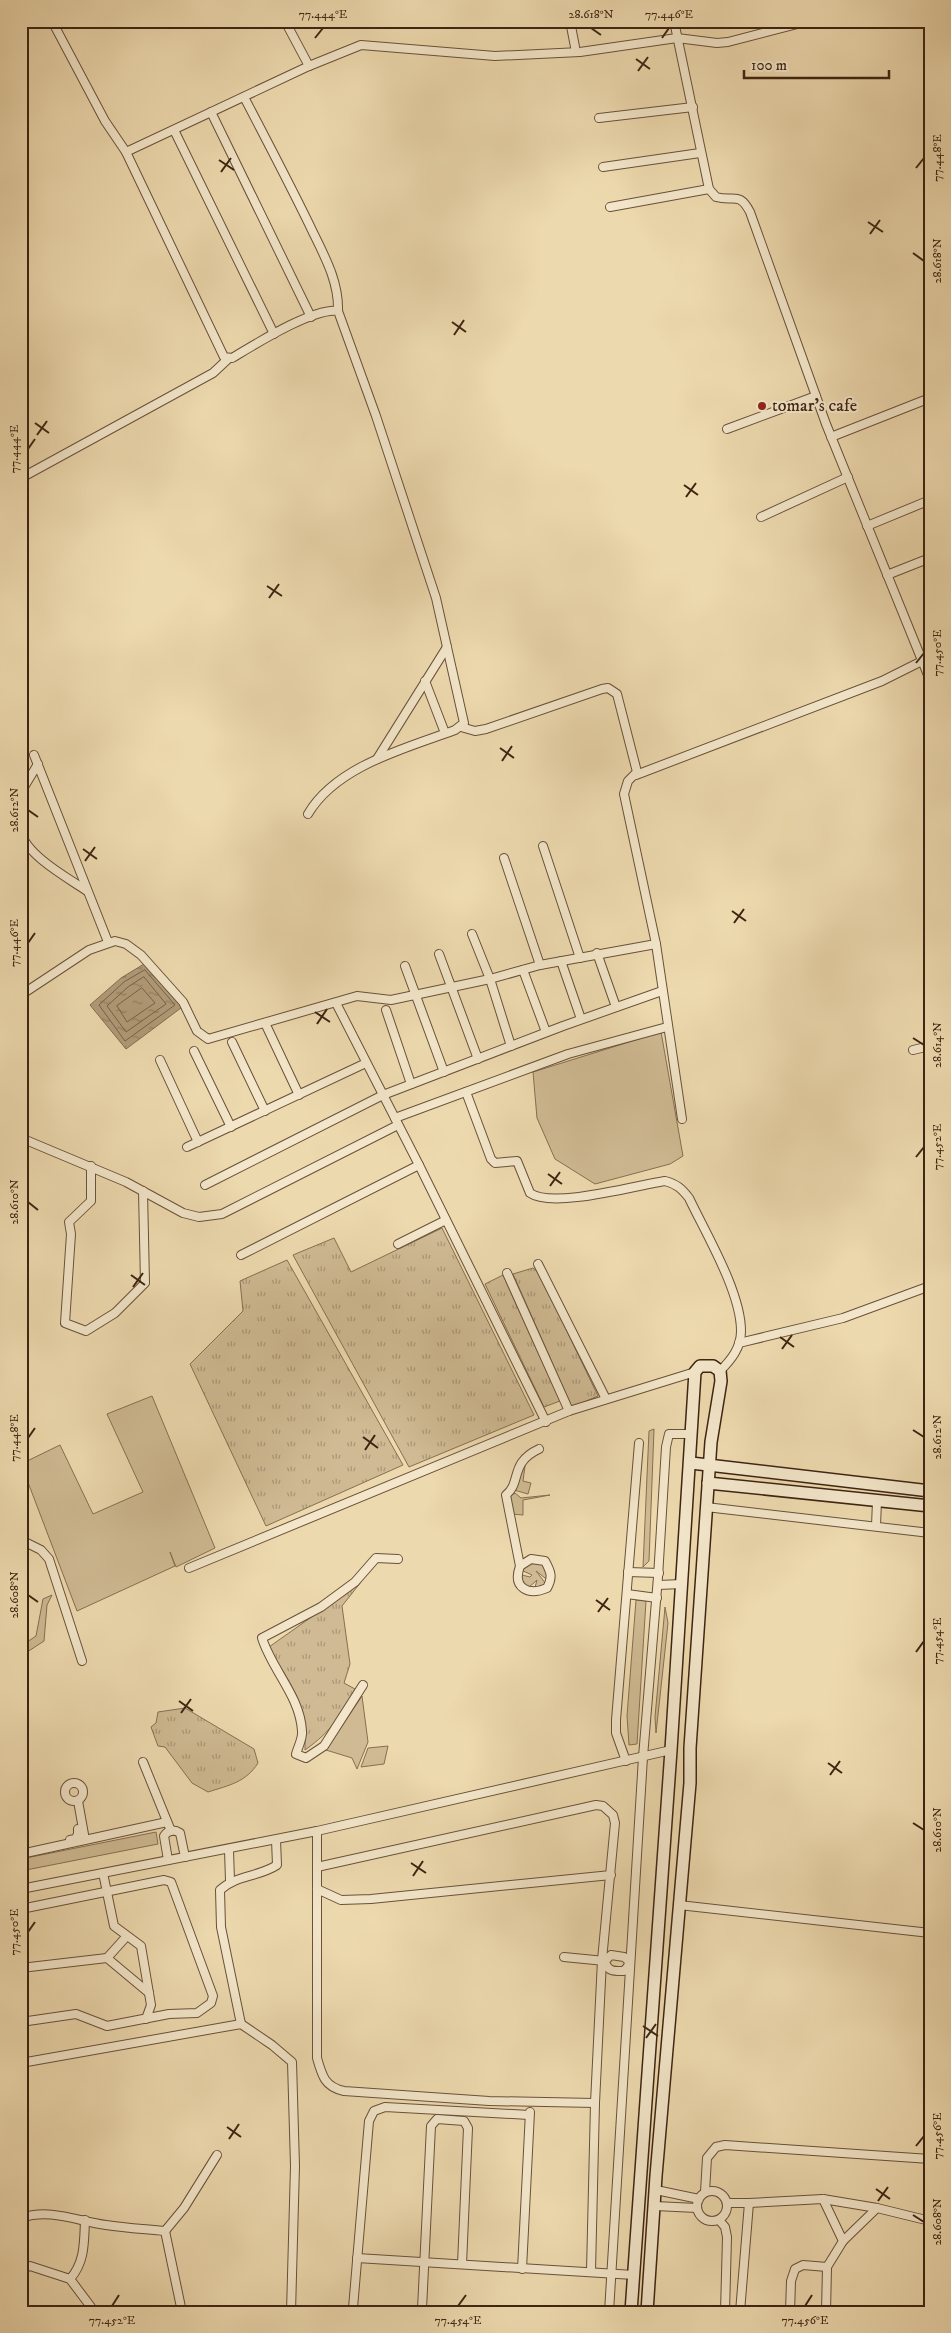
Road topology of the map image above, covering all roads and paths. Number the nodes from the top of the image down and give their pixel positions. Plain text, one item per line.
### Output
1 (52, 21) edge
2 (285, 21) edge
3 (570, 21) edge
4 (674, 21) edge
5 (809, 21) edge
6 (677, 38) junction
7 (576, 52) junction
8 (309, 66) junction
9 (244, 97) junction
10 (693, 107) junction
11 (211, 112) junction
12 (599, 118) dead end
13 (174, 130) junction
14 (126, 152) junction
15 (700, 153) junction
16 (603, 167) dead end
17 (709, 189) junction
18 (610, 207) dead end
19 (338, 311) junction
20 (311, 317) junction
21 (274, 334) junction
22 (228, 359) junction
23 (816, 396) junction
24 (930, 398) edge
25 (727, 430) dead end
26 (831, 437) junction
27 (21, 478) edge
28 (848, 478) junction
29 (930, 500) edge
30 (761, 517) dead end
31 (867, 526) junction
32 (930, 558) edge
33 (887, 575) junction
34 (447, 647) junction
35 (930, 657) edge
36 (921, 662) junction
37 (930, 680) edge
38 (425, 682) junction
39 (461, 727) junction
40 (445, 733) junction
41 (34, 755) dead end
42 (377, 759) junction
43 (38, 764) junction
44 (636, 775) junction
45 (21, 792) edge
46 (308, 814) dead end
47 (21, 832) edge
48 (543, 846) dead end
49 (504, 858) dead end
50 (88, 892) junction
51 (472, 934) dead end
52 (108, 942) junction
53 (656, 944) junction
54 (597, 953) junction
55 (439, 954) dead end
56 (580, 958) junction
57 (561, 961) junction
58 (540, 965) junction
59 (405, 966) dead end
60 (523, 970) junction
61 (490, 979) junction
62 (452, 986) junction
63 (662, 991) junction
64 (417, 994) junction
65 (21, 995) edge
66 (336, 1003) junction
67 (616, 1007) junction
68 (386, 1010) dead end
69 (581, 1019) junction
70 (264, 1023) junction
71 (667, 1027) junction
72 (546, 1032) junction
73 (232, 1042) dead end
74 (511, 1046) junction
75 (930, 1046) edge
76 (913, 1050) dead end
77 (194, 1051) dead end
78 (478, 1059) junction
79 (160, 1060) dead end
80 (366, 1063) junction
81 (444, 1072) junction
82 (411, 1084) junction
83 (466, 1092) junction
84 (299, 1095) junction
85 (383, 1095) junction
86 (265, 1111) junction
87 (682, 1119) dead end
88 (397, 1122) junction
89 (231, 1127) junction
90 (21, 1138) edge
91 (198, 1142) junction
92 (187, 1148) dead end
93 (419, 1165) junction
94 (91, 1166) junction
95 (205, 1185) dead end
96 (143, 1191) junction
97 (446, 1220) junction
98 (398, 1244) dead end
99 (241, 1254) dead end
100 (538, 1264) dead end
101 (507, 1273) dead end
102 (930, 1286) edge
103 (739, 1344) junction
104 (720, 1371) junction
105 (695, 1372) junction
106 (606, 1399) junction
107 (569, 1411) junction
108 (546, 1422) junction
109 (692, 1434) junction
110 (639, 1443) dead end
111 (539, 1449) dead end
112 (690, 1463) junction
113 (709, 1465) junction
114 (708, 1483) junction
115 (930, 1491) edge
116 (878, 1501) junction
117 (930, 1506) edge
118 (706, 1507) junction
119 (876, 1526) junction
120 (930, 1533) edge
121 (21, 1540) edge
122 (398, 1559) dead end
123 (520, 1566) junction
124 (189, 1568) dead end
125 (628, 1572) junction
126 (659, 1573) junction
127 (682, 1584) junction
128 (658, 1585) junction
129 (627, 1594) junction
130 (657, 1598) junction
131 (82, 1661) dead end
132 (363, 1685) dead end
133 (672, 1750) junction
134 (643, 1757) junction
135 (626, 1761) junction
136 (143, 1762) dead end
137 (78, 1801) dead end
138 (167, 1822) junction
139 (78, 1828) dead end
140 (171, 1831) junction
141 (318, 1831) junction
142 (84, 1840) junction
143 (276, 1840) junction
144 (21, 1848) edge
145 (229, 1850) junction
146 (21, 1854) edge
147 (185, 1857) junction
148 (168, 1860) junction
149 (317, 1867) junction
150 (103, 1873) junction
151 (611, 1875) junction
152 (230, 1881) junction
153 (21, 1889) edge
154 (317, 1889) junction
155 (105, 1891) junction
156 (679, 1905) junction
157 (21, 1909) edge
158 (930, 1933) edge
159 (126, 1937) junction
160 (564, 1957) dead end
161 (107, 1958) junction
162 (604, 1961) junction
163 (630, 1966) junction
164 (21, 1968) edge
165 (149, 1993) junction
166 (653, 2001) junction
167 (671, 2005) junction
168 (146, 2020) junction
169 (21, 2022) edge
170 (240, 2024) junction
171 (21, 2063) edge
172 (531, 2102) junction
173 (595, 2103) junction
174 (529, 2115) junction
175 (217, 2155) dead end
176 (930, 2159) edge
177 (656, 2190) junction
178 (705, 2192) junction
179 (699, 2199) junction
180 (823, 2199) junction
181 (728, 2203) junction
182 (749, 2203) junction
183 (655, 2206) junction
184 (697, 2208) junction
185 (877, 2208) junction
186 (21, 2218) edge
187 (85, 2220) junction
188 (719, 2220) junction
189 (930, 2221) edge
190 (165, 2231) junction
191 (843, 2241) junction
192 (357, 2258) junction
193 (424, 2261) junction
194 (462, 2264) junction
195 (827, 2267) junction
196 (21, 2269) edge
197 (522, 2269) junction
198 (591, 2272) junction
199 (611, 2273) junction
200 (634, 2275) junction
201 (70, 2280) junction
202 (353, 2308) dead end
203 (422, 2309) dead end
204 (92, 2312) edge
205 (182, 2312) edge
206 (291, 2312) edge
207 (609, 2312) edge
208 (632, 2312) edge
209 (647, 2312) edge
210 (725, 2312) edge
211 (740, 2312) edge
212 (790, 2312) edge
213 (826, 2312) edge

1 - 14 street
2 - 8 street
3 - 7 street
4 - 6 street
5 - 6 street
6 - 7 street
6 - 10 street
7 - 8 street
8 - 9 street
9 - 11 street
9 - 19 street
10 - 12 street
10 - 15 street
11 - 13 street
11 - 20 street
13 - 14 street
13 - 21 street
14 - 22 street
15 - 16 street
15 - 17 street
17 - 18 street
17 - 23 street
19 - 20 street
19 - 34 street
20 - 21 street
21 - 22 street
22 - 27 street
23 - 25 street
23 - 26 street
24 - 26 street
26 - 28 street
28 - 30 street
28 - 31 street
29 - 31 street
31 - 33 street
32 - 33 street
33 - 36 street
34 - 38 street
34 - 39 street
35 - 36 street
36 - 37 street
36 - 44 street
38 - 40 street
38 - 42 street
39 - 40 street
39 - 44 street
40 - 42 street
41 - 43 street
42 - 46 street
43 - 45 street
43 - 50 street
44 - 53 street
47 - 50 street
48 - 56 street
49 - 58 street
50 - 52 street
51 - 61 street
52 - 65 street
52 - 70 street
53 - 54 street
53 - 63 street
54 - 56 street
54 - 67 street
55 - 62 street
56 - 57 street
57 - 58 street
57 - 69 street
58 - 60 street
59 - 64 street
60 - 61 street
60 - 72 street
61 - 62 street
61 - 74 street
62 - 64 street
62 - 78 street
63 - 67 street
63 - 71 street
64 - 66 street
64 - 81 street
66 - 70 street
66 - 80 street
67 - 69 street
68 - 82 street
69 - 72 street
70 - 84 street
71 - 83 street
71 - 87 street
72 - 74 street
73 - 86 street
74 - 78 street
75 - 76 street
77 - 89 street
78 - 81 street
79 - 91 street
80 - 84 street
80 - 85 street
81 - 82 street
82 - 85 street
83 - 88 street
83 - 103 street
84 - 86 street
85 - 88 street
85 - 95 street
86 - 89 street
88 - 93 street
88 - 96 street
89 - 91 street
90 - 94 street
91 - 92 street
93 - 97 street
93 - 99 street
94 - 96 street
94 - 96 street
97 - 98 street
97 - 108 street
100 - 106 street
101 - 107 street
102 - 103 street
103 - 104 street
104 - 105 street
104 - 113 street
105 - 106 street
105 - 109 street
106 - 107 street
107 - 108 street
108 - 124 street
109 - 112 street
109 - 126 street
110 - 125 street
111 - 123 street
112 - 113 street
112 - 127 street
113 - 114 street
113 - 115 street
114 - 116 street
114 - 118 street
116 - 117 street
116 - 119 street
118 - 119 street
118 - 156 street
119 - 120 street
121 - 131 street
122 - 132 street
123 - 123 street
125 - 126 street
125 - 129 street
126 - 128 street
127 - 128 street
127 - 133 street
128 - 130 street
129 - 130 street
129 - 135 street
130 - 134 street
133 - 134 street
133 - 166 street
134 - 135 street
134 - 163 street
135 - 141 street
136 - 138 street
137 - 142 street
138 - 140 street
138 - 142 street
139 - 144 street
140 - 147 street
140 - 148 street
141 - 143 street
141 - 149 street
142 - 146 street
143 - 145 street
143 - 152 street
145 - 147 street
145 - 152 street
147 - 148 street
148 - 150 street
149 - 151 street
149 - 154 street
150 - 153 street
150 - 155 street
151 - 154 street
151 - 162 street
152 - 170 street
154 - 172 street
155 - 157 street
155 - 159 street
155 - 168 street
156 - 158 street
156 - 167 street
159 - 161 street
159 - 165 street
160 - 162 street
161 - 164 street
161 - 165 street
162 - 163 street
162 - 163 street
162 - 173 street
163 - 199 street
165 - 168 street
166 - 167 street
166 - 200 street
167 - 177 street
168 - 169 street
170 - 171 street
170 - 206 street
172 - 173 street
172 - 174 street
173 - 198 street
174 - 192 street
174 - 197 street
175 - 190 street
176 - 178 street
177 - 179 street
177 - 183 street
178 - 179 street
178 - 181 street
179 - 184 street
180 - 182 street
180 - 185 street
180 - 191 street
181 - 182 street
181 - 188 street
182 - 211 street
183 - 184 street
183 - 209 street
184 - 188 street
185 - 189 street
185 - 191 street
186 - 187 street
187 - 190 street
187 - 201 street
188 - 210 street
190 - 205 street
191 - 195 street
192 - 193 street
192 - 202 street
193 - 194 street
193 - 194 street
193 - 203 street
194 - 197 street
195 - 212 street
195 - 213 street
196 - 201 street
197 - 198 street
198 - 199 street
199 - 200 street
199 - 207 street
200 - 208 street
201 - 204 street

